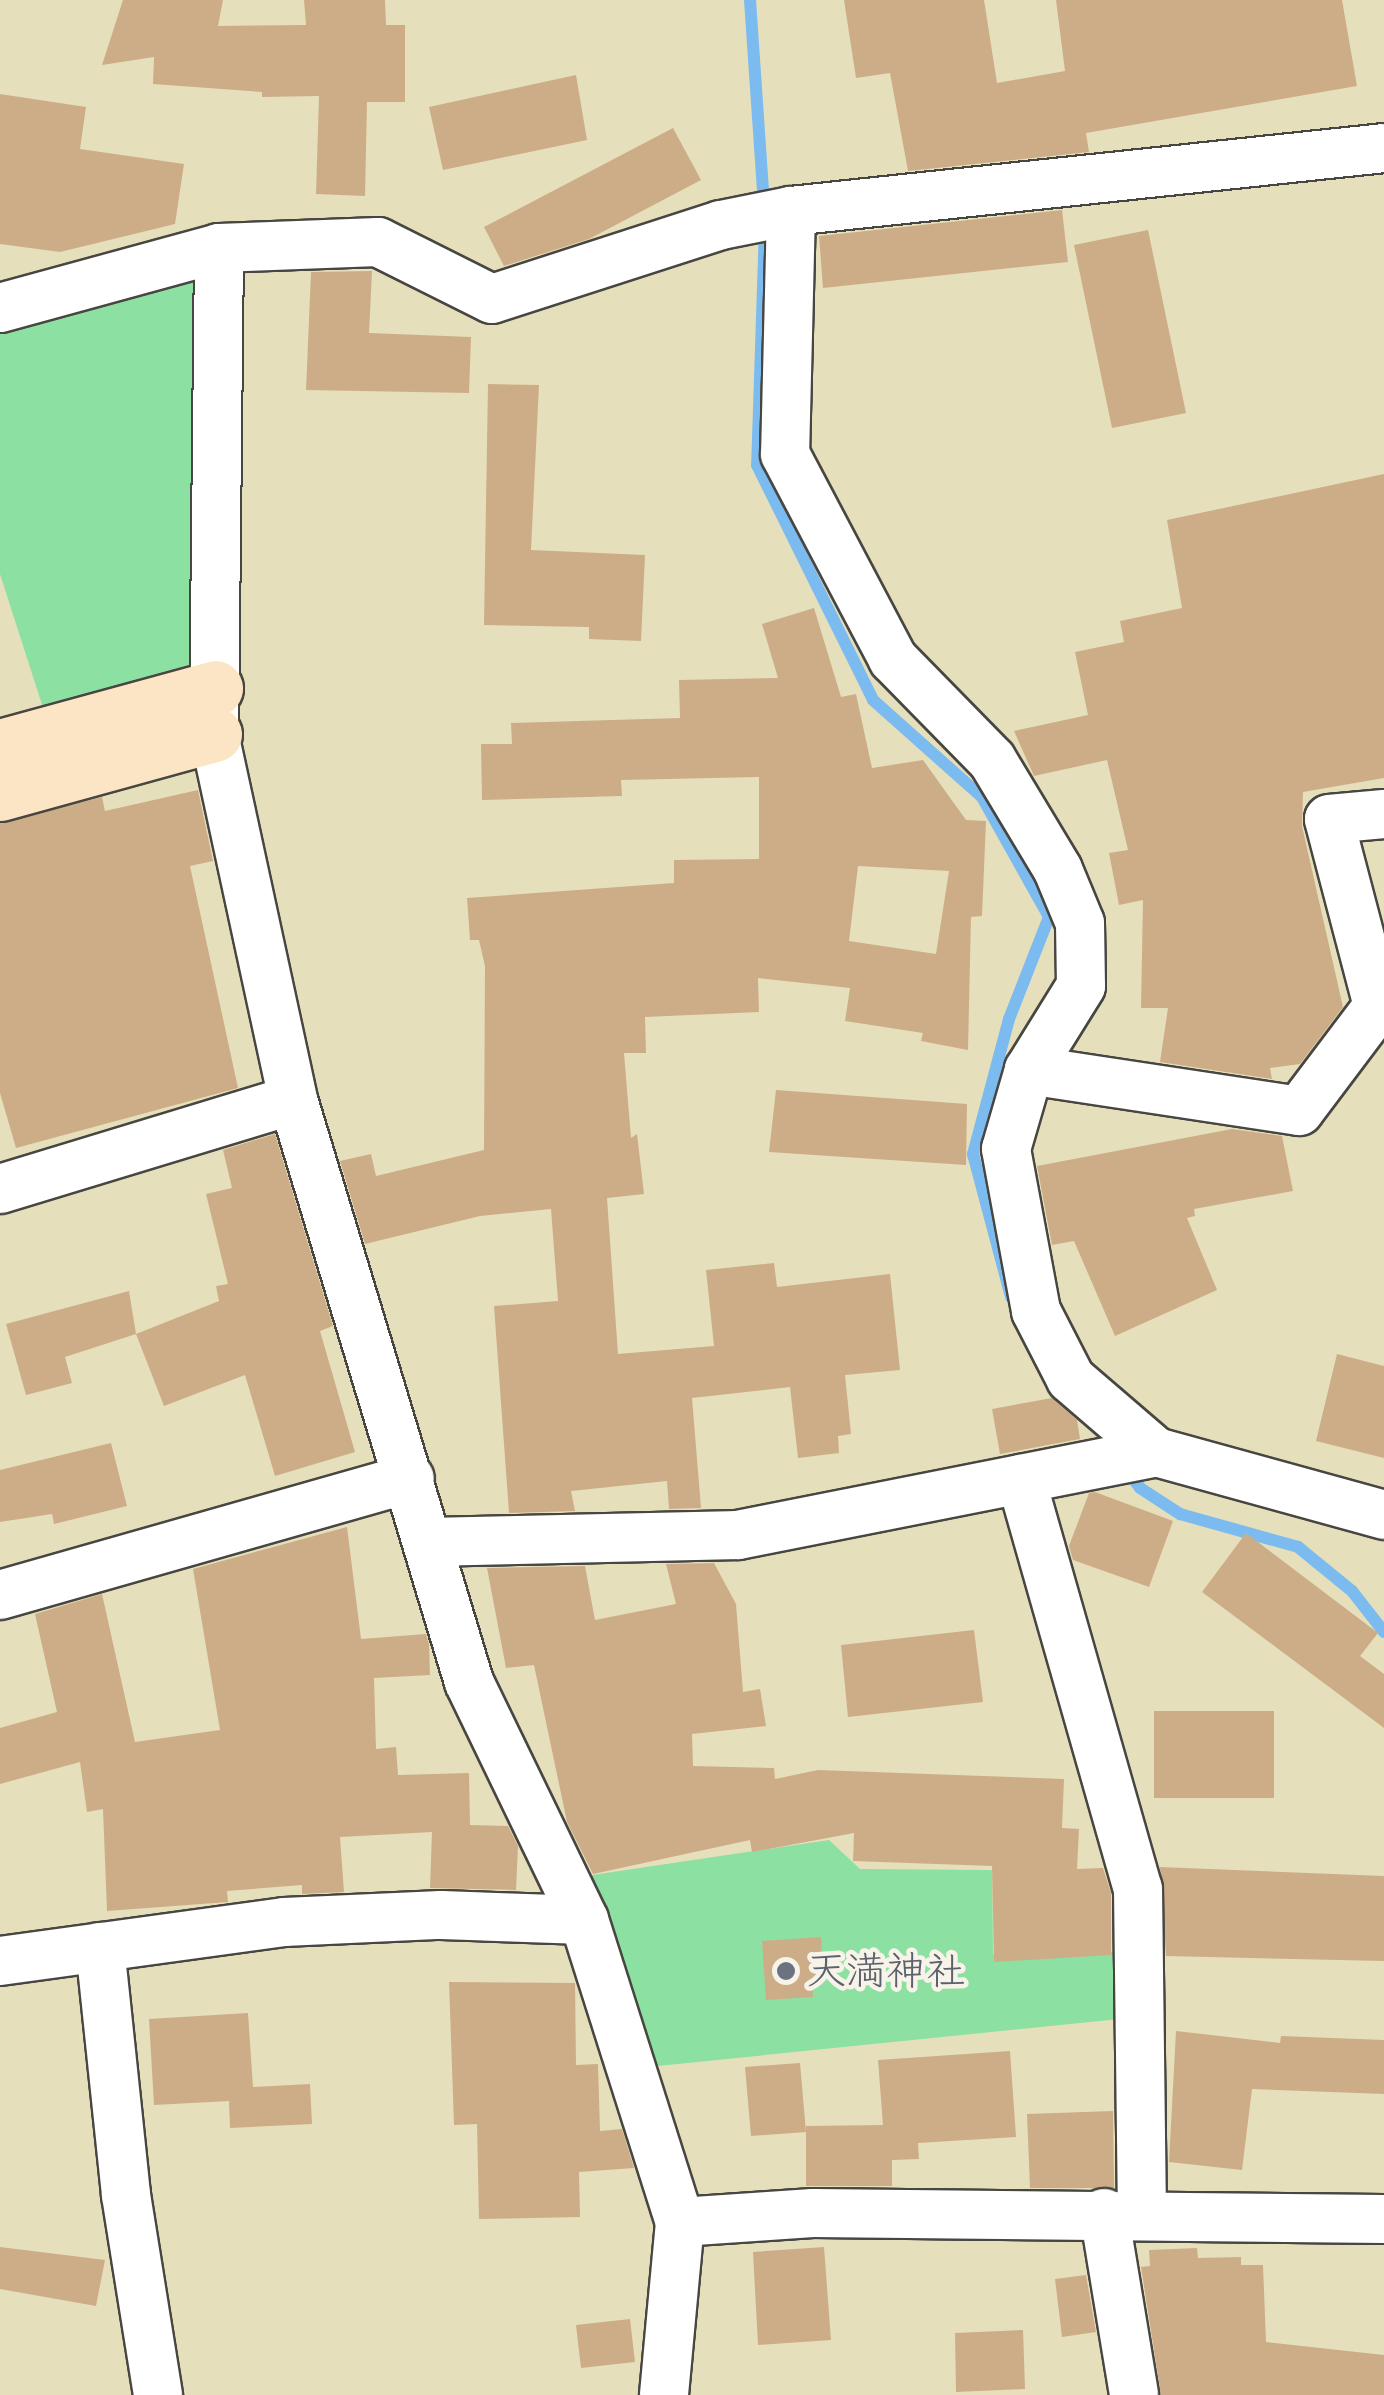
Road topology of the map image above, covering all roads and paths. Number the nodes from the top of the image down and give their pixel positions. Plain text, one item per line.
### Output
1 (1384, 148) edge
2 (792, 211) junction
3 (219, 248) junction
4 (0, 308) edge
5 (215, 711) junction
6 (0, 747) edge
7 (0, 793) edge
8 (1384, 814) edge
9 (1028, 1070) junction
10 (292, 1100) junction
11 (0, 1189) edge
12 (1156, 1452) junction
13 (410, 1478) junction
14 (1021, 1480) junction
15 (1384, 1516) edge
16 (430, 1542) junction
17 (0, 1595) edge
18 (584, 1920) junction
19 (100, 1947) junction
20 (0, 1961) edge
21 (1123, 2213) junction
22 (1384, 2220) edge
23 (680, 2222) junction
24 (158, 2395) edge
25 (664, 2395) edge
26 (1134, 2395) edge

1 - 2 street
2 - 3 street
2 - 9 street
3 - 4 street
3 - 5 street
5 - 6 street
5 - 7 street
5 - 10 street
8 - 9 street
9 - 12 street
10 - 11 street
10 - 13 street
12 - 14 street
12 - 15 street
13 - 16 street
13 - 17 street
14 - 16 street
14 - 21 street
16 - 18 street
18 - 19 street
18 - 23 street
19 - 20 street
19 - 24 street
21 - 22 street
21 - 23 street
21 - 26 street
23 - 25 street

